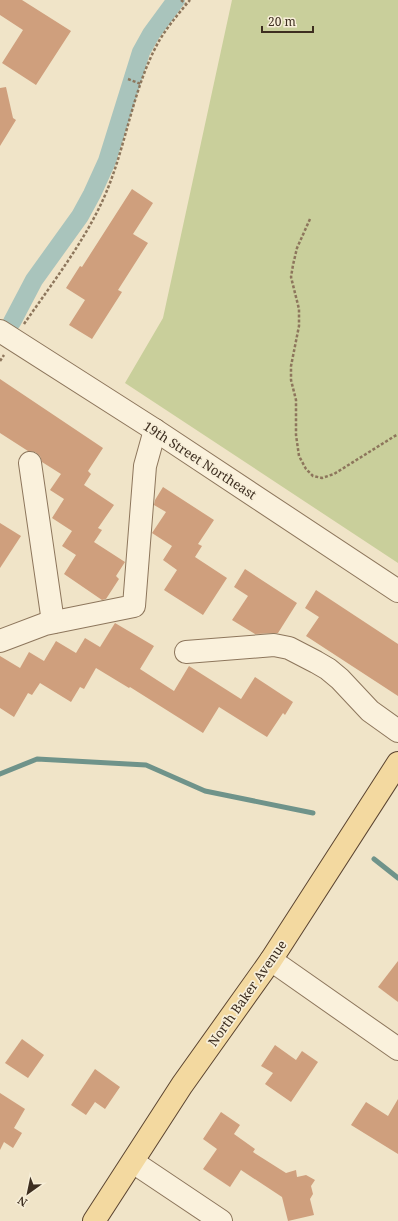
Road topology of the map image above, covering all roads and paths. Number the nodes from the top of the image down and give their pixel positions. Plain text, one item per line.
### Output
1 (181, 0) edge
2 (190, 0) edge
3 (186, 4) junction
4 (128, 79) dead end
5 (141, 84) junction
6 (310, 219) dead end
7 (7, 335) edge
8 (0, 361) edge
9 (154, 430) junction
10 (398, 435) edge
11 (30, 463) dead end
12 (398, 591) edge
13 (53, 622) junction
14 (0, 641) edge
15 (186, 652) dead end
16 (398, 731) edge
17 (398, 763) edge
18 (271, 960) junction
19 (398, 1050) edge
20 (133, 1162) junction
21 (94, 1221) edge
22 (222, 1221) edge

1 - 3 path
2 - 3 path
3 - 5 path
4 - 5 path
5 - 7 path
6 - 10 path
7 - 8 path
7 - 9 street, 19th Street Northeast
9 - 12 street, 19th Street Northeast
9 - 13 street
11 - 13 street
13 - 14 street
15 - 16 street
17 - 18 main road, North Baker Avenue
18 - 19 street
18 - 20 main road, North Baker Avenue
20 - 21 main road, North Baker Avenue
20 - 22 street

